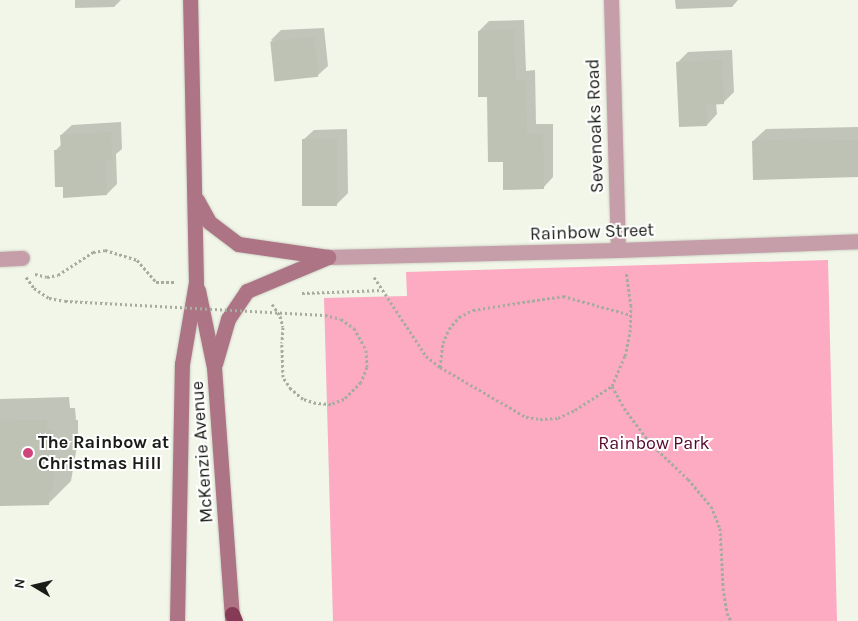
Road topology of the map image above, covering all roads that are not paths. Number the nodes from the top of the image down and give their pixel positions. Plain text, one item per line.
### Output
1 (190, 0) edge
2 (610, 0) edge
3 (195, 196) junction
4 (858, 241) edge
5 (621, 250) junction
6 (328, 257) junction
7 (22, 258) dead end
8 (0, 259) edge
9 (196, 282) junction
10 (214, 366) junction
11 (233, 619) edge
12 (177, 621) edge

1 - 3 main road, McKenzie Avenue
2 - 5 street, Sevenoaks Road
3 - 6 main road
3 - 9 main road, McKenzie Avenue
4 - 5 street, Rainbow Street
5 - 6 street, Rainbow Street
6 - 10 main road
7 - 8 street
9 - 10 main road, McKenzie Avenue
9 - 12 main road, McKenzie Avenue
10 - 11 main road, McKenzie Avenue

